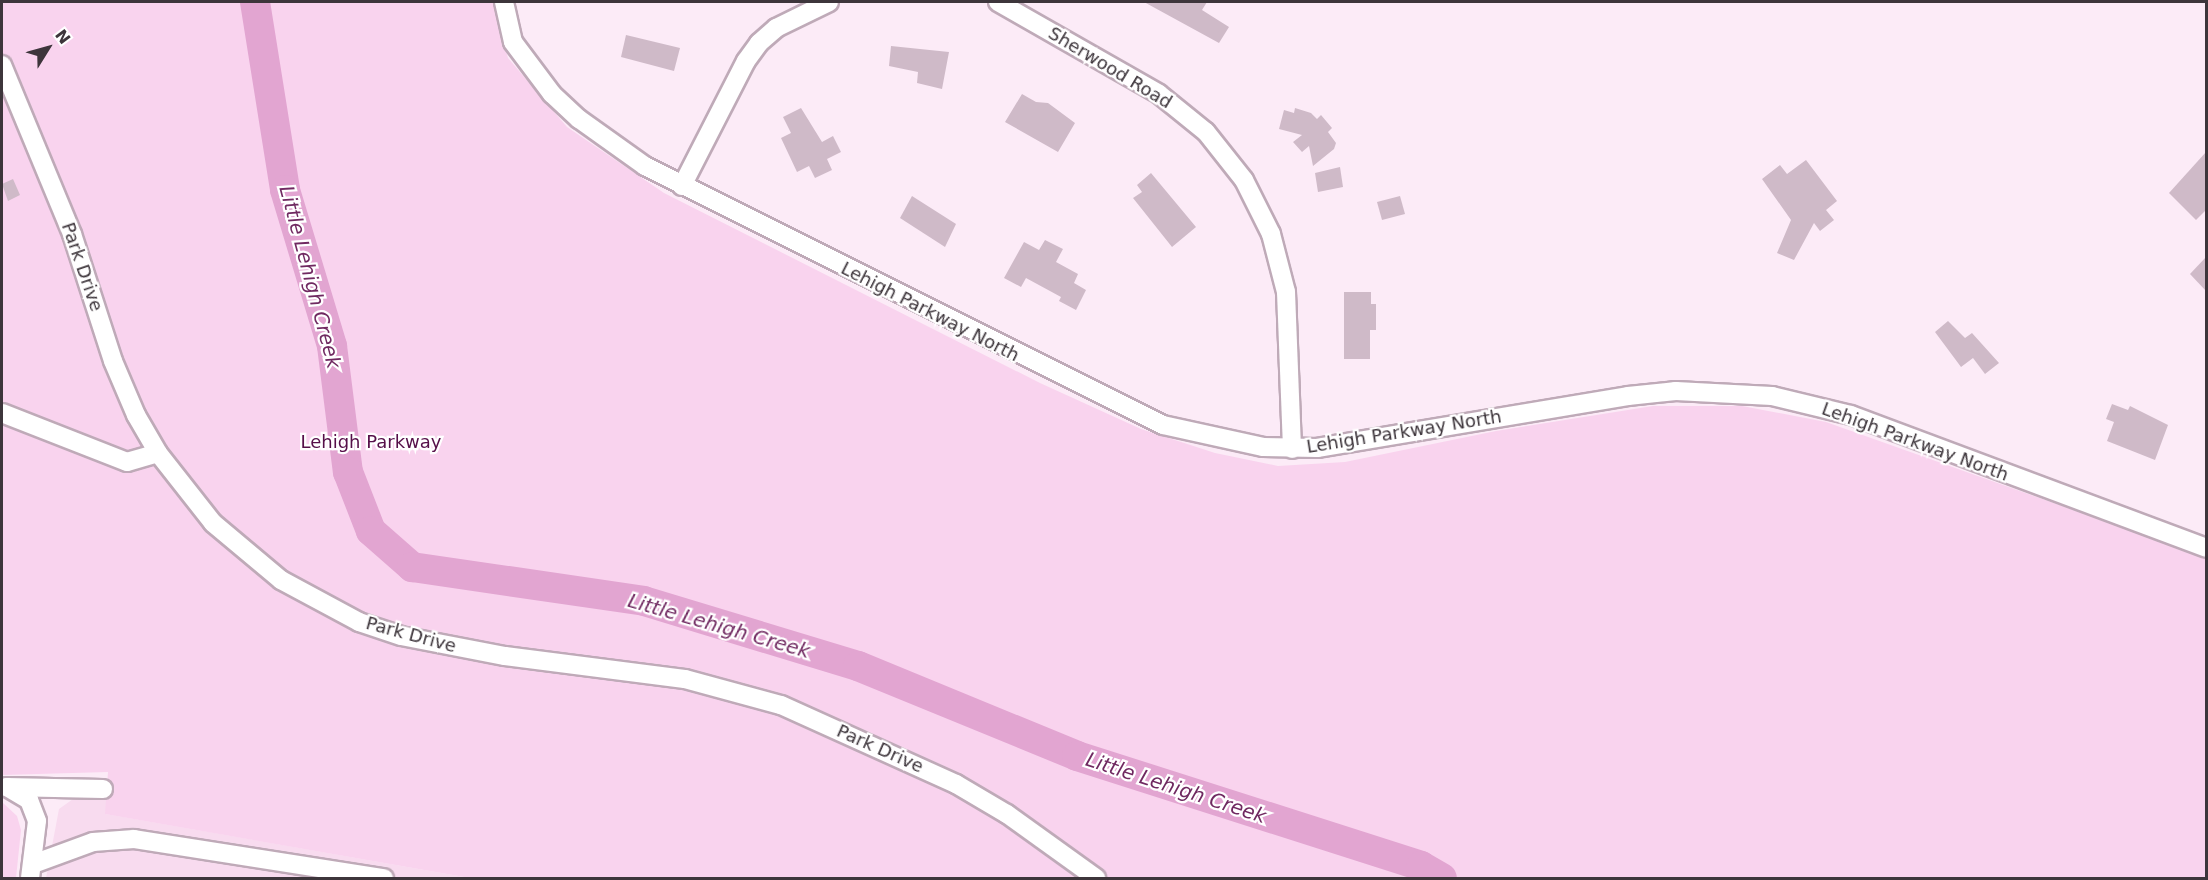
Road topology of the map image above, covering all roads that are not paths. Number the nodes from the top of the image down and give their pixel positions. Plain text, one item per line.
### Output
1 (504, 2) edge
2 (829, 2) edge
3 (998, 2) edge
4 (2, 65) edge
5 (682, 186) junction
6 (2, 413) edge
7 (1292, 449) junction
8 (158, 453) junction
9 (2206, 548) edge
10 (4, 787) edge
11 (102, 789) dead end
12 (32, 872) edge
13 (384, 879) edge
14 (1096, 879) edge

1 - 5 street, Lehigh Parkway North
2 - 5 street
3 - 7 street, Sherwood Road
4 - 8 street, Park Drive
5 - 7 street, Lehigh Parkway North
6 - 8 street
7 - 9 street, Lehigh Parkway North
8 - 14 street, Park Drive
10 - 11 street
10 - 12 street
12 - 13 street

